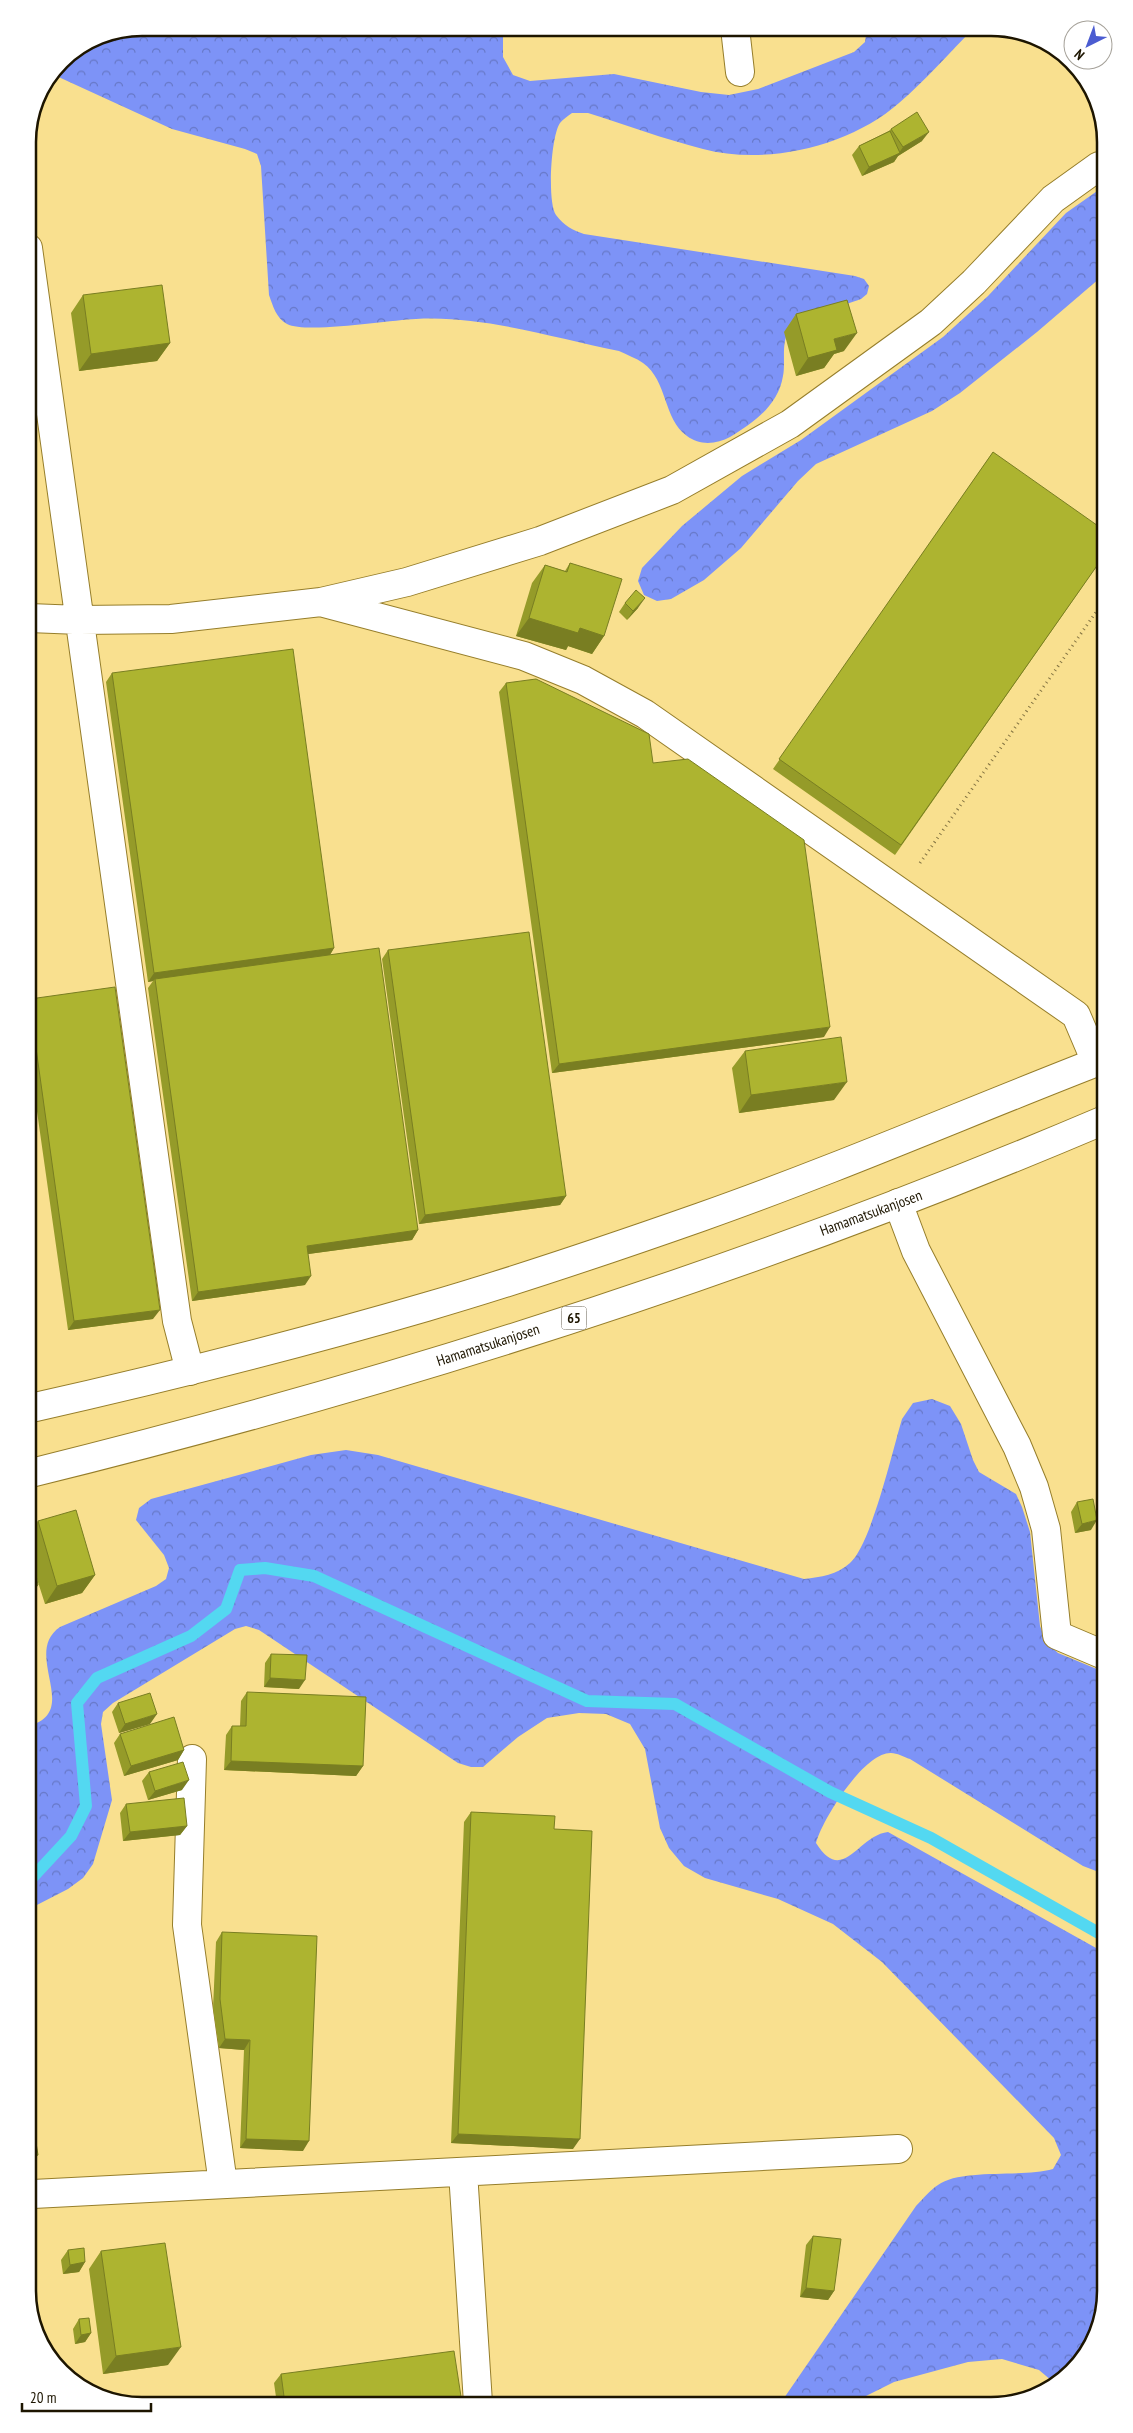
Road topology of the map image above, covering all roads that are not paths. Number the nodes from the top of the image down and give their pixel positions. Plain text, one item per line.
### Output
1 (736, 36) edge
2 (740, 72) dead end
3 (1097, 168) edge
4 (36, 305) edge
5 (321, 602) junction
6 (36, 618) edge
7 (80, 620) junction
8 (1097, 1057) edge
9 (1097, 1062) edge
10 (1097, 1123) edge
11 (898, 1203) junction
12 (190, 1371) junction
13 (36, 1407) edge
14 (36, 1473) edge
15 (1097, 1652) edge
16 (192, 1759) dead end
17 (898, 2149) dead end
18 (463, 2172) junction
19 (222, 2184) junction
20 (36, 2194) edge
21 (478, 2397) edge

1 - 2 street
3 - 5 street
4 - 7 street
5 - 7 street
5 - 8 street
6 - 7 street
7 - 12 street
9 - 12 street
10 - 11 street, Hamamatsukanjosen / 65
11 - 14 street, Hamamatsukanjosen / 65
11 - 15 street
12 - 13 street
16 - 19 street
17 - 18 street
18 - 19 street
18 - 21 street
19 - 20 street

